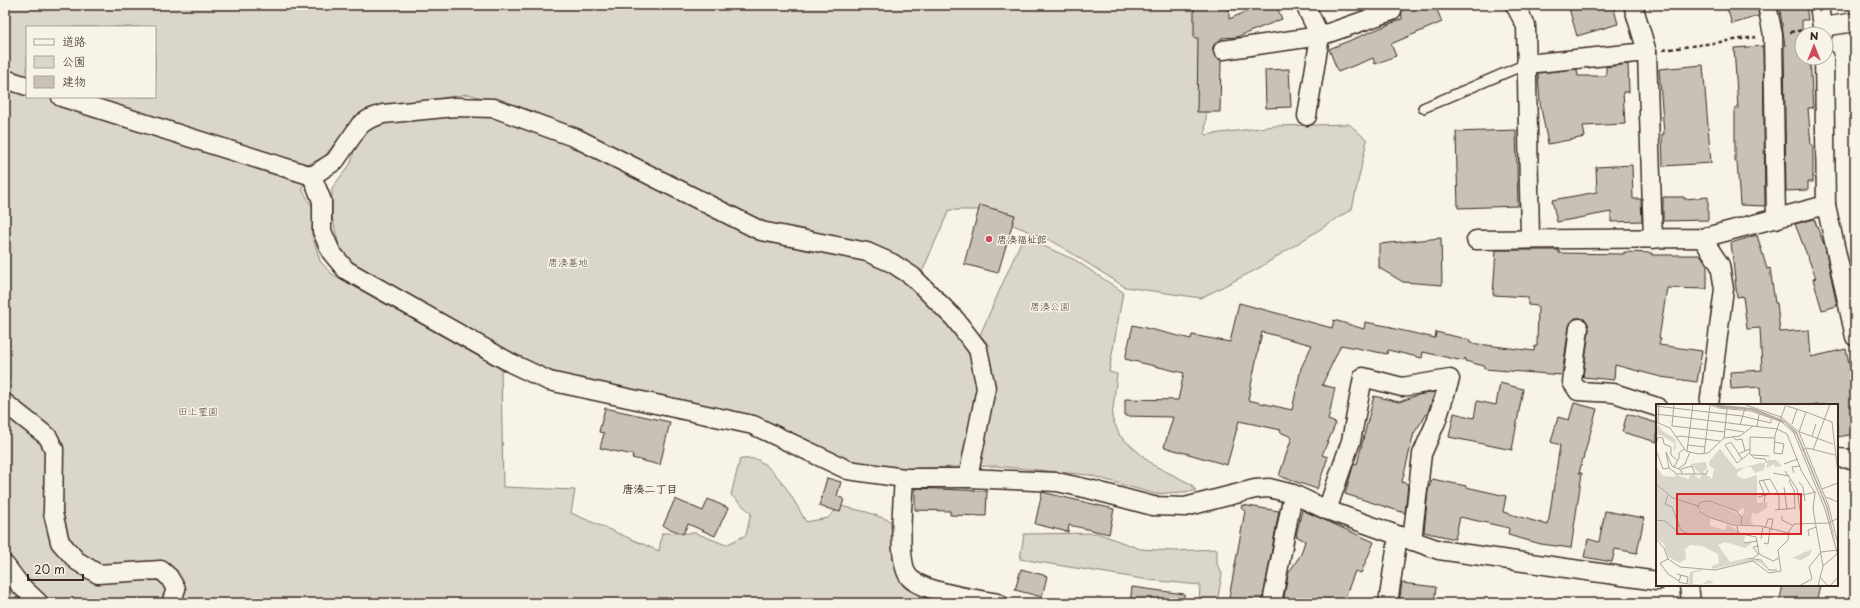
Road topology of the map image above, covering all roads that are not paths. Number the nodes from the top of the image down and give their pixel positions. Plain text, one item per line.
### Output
1 (1305, 5) edge
2 (1389, 5) edge
3 (1515, 5) edge
4 (1633, 5) edge
5 (1767, 5) edge
6 (1819, 5) edge
7 (1855, 22) edge
8 (1822, 26) edge
9 (1834, 28) edge
10 (1320, 36) junction
11 (1223, 50) dead end
12 (1647, 52) junction
13 (1526, 64) junction
14 (1824, 66) edge
15 (5, 79) edge
16 (26, 86) edge
17 (64, 98) edge
18 (1424, 108) dead end
19 (1307, 116) dead end
20 (312, 176) junction
21 (1826, 205) junction
22 (1776, 218) junction
23 (1530, 238) junction
24 (1702, 238) junction
25 (1653, 239) junction
26 (1476, 240) dead end
27 (1579, 328) dead end
28 (1855, 337) edge
29 (5, 403) edge
30 (1709, 404) edge
31 (1656, 407) edge
32 (1838, 458) edge
33 (1855, 459) edge
34 (904, 478) junction
35 (968, 478) junction
36 (1294, 494) junction
37 (1328, 510) junction
38 (1405, 538) junction
39 (5, 565) edge
40 (1656, 581) edge
41 (1689, 586) edge
42 (39, 603) edge
43 (171, 603) edge
44 (998, 603) edge
45 (1272, 603) edge
46 (1388, 603) edge
47 (1691, 603) edge

1 - 10 street
2 - 10 street
3 - 13 street
4 - 12 street
5 - 22 street
6 - 8 street
7 - 9 street
10 - 11 street
10 - 19 street
12 - 13 street
12 - 25 street
13 - 18 lane
13 - 23 street
14 - 21 street
15 - 16 street
17 - 20 street
20 - 34 street
20 - 35 street
21 - 22 street
21 - 28 street
22 - 24 street
23 - 25 street
23 - 26 street
24 - 25 street
24 - 30 street
27 - 31 street
29 - 43 street
32 - 33 street
34 - 35 street
34 - 44 street
35 - 36 street
36 - 37 street
36 - 45 street
37 - 38 street
37 - 38 street
38 - 40 street
38 - 46 street
39 - 42 street
41 - 47 street

